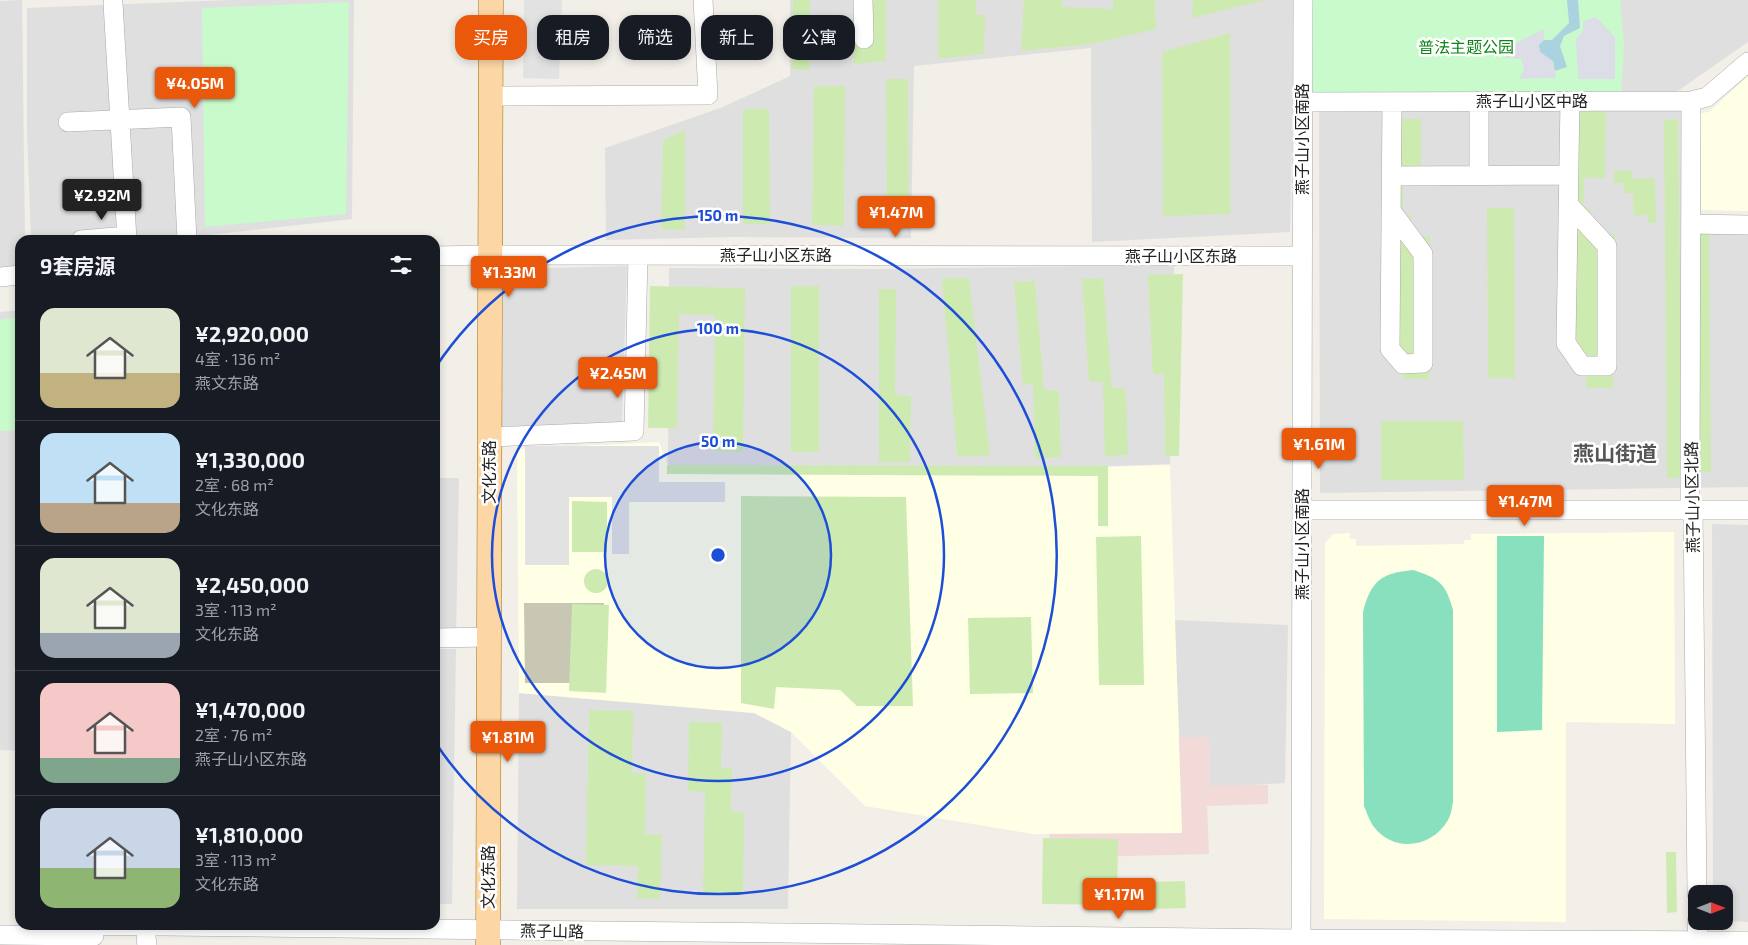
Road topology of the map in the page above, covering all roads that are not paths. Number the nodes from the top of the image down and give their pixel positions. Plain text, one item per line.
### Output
1 (490, 0) edge
2 (703, 0) edge
3 (863, 0) edge
4 (1302, 0) edge
5 (113, 3) dead end
6 (864, 38) dead end
7 (1748, 62) edge
8 (490, 96) junction
9 (1479, 101) junction
10 (1570, 101) junction
11 (1691, 101) junction
12 (1302, 102) junction
13 (1392, 102) junction
14 (68, 122) dead end
15 (120, 122) junction
16 (1569, 174) junction
17 (1479, 175) junction
18 (1392, 176) junction
19 (1568, 204) junction
20 (1392, 212) junction
21 (1691, 224) junction
22 (1748, 225) edge
23 (127, 235) edge
24 (187, 235) edge
25 (490, 254) junction
26 (638, 255) junction
27 (440, 256) edge
28 (1302, 256) junction
29 (15, 276) edge
30 (0, 278) edge
31 (489, 437) junction
32 (1302, 510) junction
33 (1692, 510) junction
34 (1748, 510) edge
35 (488, 637) junction
36 (440, 638) edge
37 (1697, 885) edge
38 (0, 924) edge
39 (15, 924) edge
40 (0, 935) edge
41 (76, 935) edge
42 (1698, 935) edge
43 (488, 939) edge
44 (146, 941) edge
45 (1748, 941) edge
46 (1301, 942) edge
47 (846, 945) edge
48 (927, 945) edge

1 - 8 main road, 文化东路
2 - 8 street
3 - 6 street
4 - 12 street, 燕子山小区南路
5 - 15 street
7 - 11 street, 燕子山小区中路
8 - 25 main road, 文化东路
9 - 10 street, 燕子山小区中路
9 - 13 street, 燕子山小区中路
9 - 17 street
10 - 11 street, 燕子山小区中路
10 - 16 street
11 - 21 street, 燕子山小区北路
12 - 13 street, 燕子山小区中路
12 - 28 street, 燕子山小区南路
13 - 18 street
14 - 15 street
15 - 23 street
15 - 24 street
16 - 17 street
16 - 19 street
17 - 18 street
18 - 20 street
19 - 19 street
20 - 20 street
21 - 22 street
21 - 33 street, 燕子山小区北路
25 - 26 street, 燕子山小区东路
25 - 27 street, 燕子山小区东路
25 - 31 main road, 文化东路
26 - 28 street, 燕子山小区东路
26 - 31 street
28 - 32 street, 燕子山小区南路
29 - 30 street
31 - 35 main road, 文化东路
32 - 33 street
32 - 46 street, 燕子山小区南路
33 - 34 street
33 - 37 street, 燕子山小区北路
35 - 36 street
35 - 43 main road, 文化东路
38 - 39 street
40 - 41 street, 燕子山路
41 - 43 street, 燕子山路
41 - 44 street, 燕子山路
42 - 45 street, 燕子山路
42 - 46 street, 燕子山路
43 - 44 street, 燕子山路
43 - 46 street, 燕子山路
43 - 47 street, 燕子山路
47 - 48 street, 燕子山路

